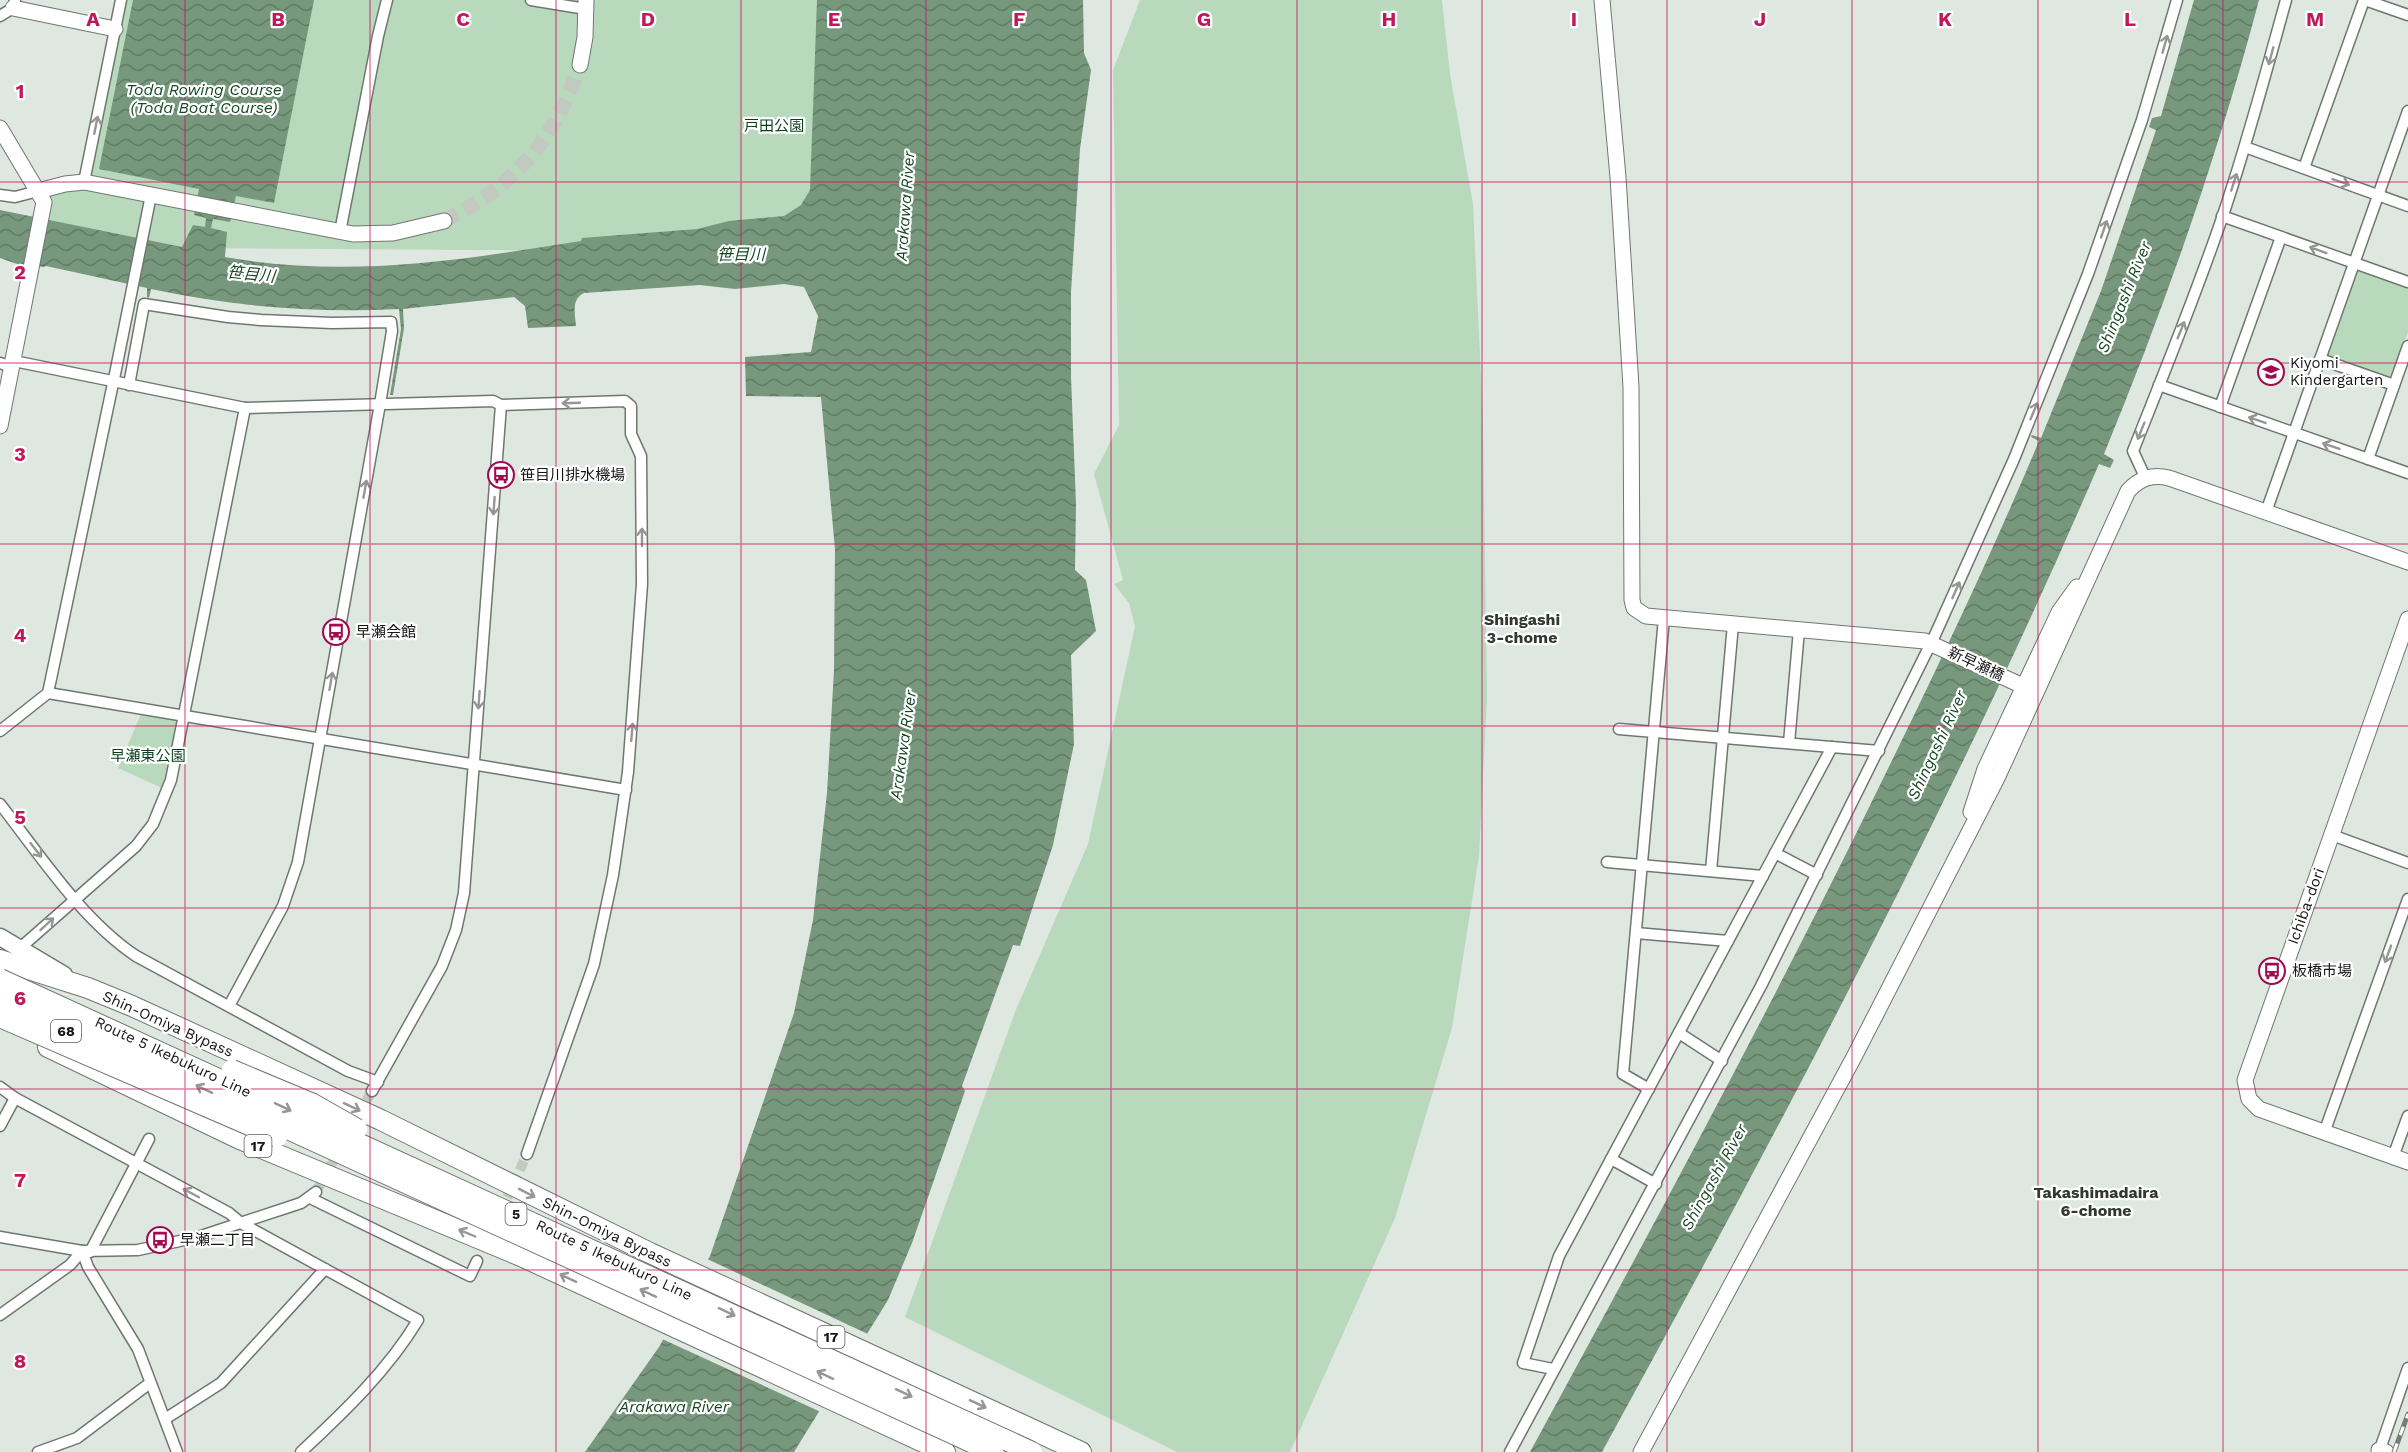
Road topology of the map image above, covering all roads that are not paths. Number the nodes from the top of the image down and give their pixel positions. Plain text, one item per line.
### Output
1 (121, 0) edge
2 (387, 0) edge
3 (531, 0) edge
4 (1602, 0) edge
5 (2177, 0) edge
6 (2286, 0) edge
7 (2364, 0) edge
8 (586, 4) edge
9 (9, 8) edge
10 (2408, 15) edge
11 (116, 29) junction
12 (580, 65) tunnel mouth
13 (2408, 111) edge
14 (0, 128) edge
15 (2245, 147) junction
16 (2304, 168) junction
17 (84, 182) junction
18 (38, 191) junction
19 (0, 195) edge
20 (151, 195) junction
21 (2378, 195) junction
22 (2408, 206) edge
23 (2222, 216) junction
24 (444, 221) tunnel mouth
25 (340, 232) junction
26 (2281, 237) junction
27 (2355, 263) junction
28 (2408, 282) edge
29 (2408, 346) edge
30 (2320, 359) junction
31 (7, 362) edge
32 (114, 382) junction
33 (129, 385) junction
34 (2159, 385) junction
35 (2394, 385) junction
36 (380, 404) junction
37 (501, 405) junction
38 (2220, 406) junction
39 (245, 408) junction
40 (0, 426) edge
41 (2294, 433) junction
42 (2368, 459) junction
43 (2408, 472) edge
44 (2145, 477) junction
45 (2266, 512) junction
46 (2100, 553) junction
47 (2408, 562) edge
48 (1664, 618) junction
49 (2408, 620) edge
50 (1733, 624) junction
51 (1799, 630) junction
52 (1932, 643) junction
53 (2022, 685) junction
54 (48, 693) junction
55 (184, 716) junction
56 (1619, 729) dead end
57 (0, 731) edge
58 (1653, 732) junction
59 (320, 738) junction
60 (1723, 738) junction
61 (1789, 743) junction
62 (1832, 747) junction
63 (1879, 752) junction
64 (474, 764) junction
65 (626, 790) junction
66 (0, 804) edge
67 (2332, 835) junction
68 (1959, 852) junction
69 (1775, 854) junction
70 (1607, 862) dead end
71 (2408, 863) edge
72 (1642, 865) junction
73 (1711, 871) junction
74 (1817, 875) junction
75 (1763, 876) junction
76 (76, 899) junction
77 (2408, 899) edge
78 (1636, 933) junction
79 (0, 937) edge
80 (1728, 941) junction
81 (19, 950) junction
82 (0, 960) edge
83 (0, 972) edge
84 (0, 979) edge
85 (88, 988) junction
86 (0, 997) edge
87 (229, 1006) junction
88 (0, 1017) edge
89 (0, 1024) edge
90 (1679, 1033) junction
91 (1722, 1061) junction
92 (0, 1087) edge
93 (1649, 1089) junction
94 (142, 1093) junction
95 (15, 1098) junction
96 (2408, 1116) edge
97 (0, 1126) edge
98 (2325, 1133) junction
99 (149, 1139) dead end
100 (527, 1154) tunnel mouth
101 (2393, 1157) junction
102 (1611, 1159) junction
103 (2408, 1162) edge
104 (136, 1164) junction
105 (1656, 1184) junction
106 (489, 1211) junction
107 (241, 1223) junction
108 (0, 1237) edge
109 (86, 1251) junction
110 (477, 1261) dead end
111 (325, 1269) junction
112 (0, 1315) edge
113 (2408, 1368) edge
114 (1553, 1369) junction
115 (150, 1383) junction
116 (165, 1419) junction
117 (2381, 1451) edge
118 (39, 1452) edge
119 (177, 1452) edge
120 (301, 1452) edge
121 (945, 1452) edge
122 (993, 1452) edge
123 (1032, 1452) edge
124 (1081, 1452) edge
125 (1510, 1452) edge
126 (1641, 1452) edge

1 - 11 street
2 - 25 street
3 - 8 street
4 - 48 street, 新早瀬橋
52 -> 5 street
6 -> 15 street
7 - 10 street
7 - 16 street
8 - 12 street
9 - 11 street
17 -> 11 street
13 - 21 street
14 - 18 street
15 - 16 street
23 -> 15 street
16 -> 21 street
17 - 18 street
17 - 20 street
18 - 19 street
18 - 31 street
20 - 25 street
20 - 32 street
21 - 22 street
21 - 27 street
23 - 26 street
34 -> 23 street
24 - 25 street
27 -> 26 street
26 - 38 street
27 - 28 street
27 - 30 street
29 - 35 street
30 - 35 street
30 - 41 street
31 - 32 street
31 - 40 street
32 - 33 street
32 - 54 street
33 - 36 street
33 - 39 street
34 - 38 street
34 -> 44 street
35 - 42 street
36 - 37 street
36 - 39 street
59 -> 36 street
37 -> 64 street
65 -> 37 street
41 -> 38 street
39 - 55 street
42 -> 41 street
41 - 45 street
42 - 43 street
44 - 45 street
44 - 46 street
45 - 47 street
46 - 53 street
46 - 68 street
48 - 50 street, 新早瀬橋
48 - 58 street
49 - 67 street, Ichiba-dori
50 - 51 street, 新早瀬橋
50 - 60 street
51 - 52 street, 新早瀬橋
51 - 61 street
52 - 53 street, 新早瀬橋
52 - 63 street
53 - 68 street
54 - 55 street
54 - 57 street
55 - 59 street
55 - 76 street
56 - 58 street
58 - 60 street
58 - 72 street
59 - 64 street
59 - 87 street
60 - 61 street
60 - 73 street
61 - 62 street
62 - 63 street
62 - 69 street
63 - 74 street
64 - 65 street
64 - 87 street
65 - 100 street
66 -> 76 street
67 - 71 street
67 - 98 street, Ichiba-dori
68 - 126 street
69 - 74 street
69 - 75 street
70 - 72 street
72 - 73 street
72 - 78 street
73 - 75 street
74 - 91 street
75 - 80 street
81 -> 76 street
76 - 87 street
77 -> 98 street
78 - 80 street
78 - 93 street
79 - 81 main road
80 - 90 street
81 - 85 main road
82 - 85 highway, Shin-Omiya Bypass / 17
82 - 94 main road, 68
83 - 106 highway, bridge
84 -> 106 highway, Route 5 Ikebukuro Line / 5, bridge
85 -> 124 highway, Shin-Omiya Bypass / 17
106 -> 86 highway, Route 5 Ikebukuro Line / 5, bridge
88 - 106 highway, bridge
89 - 94 highway, 17
90 - 91 street
90 - 93 street
91 - 105 street
92 - 95 street
93 - 102 street
121 -> 94 highway, 17
95 - 97 street
95 - 104 street
96 - 101 street
98 - 101 street, Ichiba-dori
99 - 104 street
101 - 103 street, Ichiba-dori
102 - 105 street
102 - 114 street
107 -> 104 street
104 - 109 street
105 - 114 street
122 -> 106 highway, Route 5 Ikebukuro Line / 5, bridge
106 -> 123 highway, Route 5 Ikebukuro Line / 5, bridge
107 - 109 street
107 - 110 street
107 - 111 street
108 - 109 street
109 - 112 street
109 - 115 street
111 - 116 street
111 - 120 street
113 - 117 street
114 - 125 street
115 - 116 street
115 - 118 street
116 - 119 street

